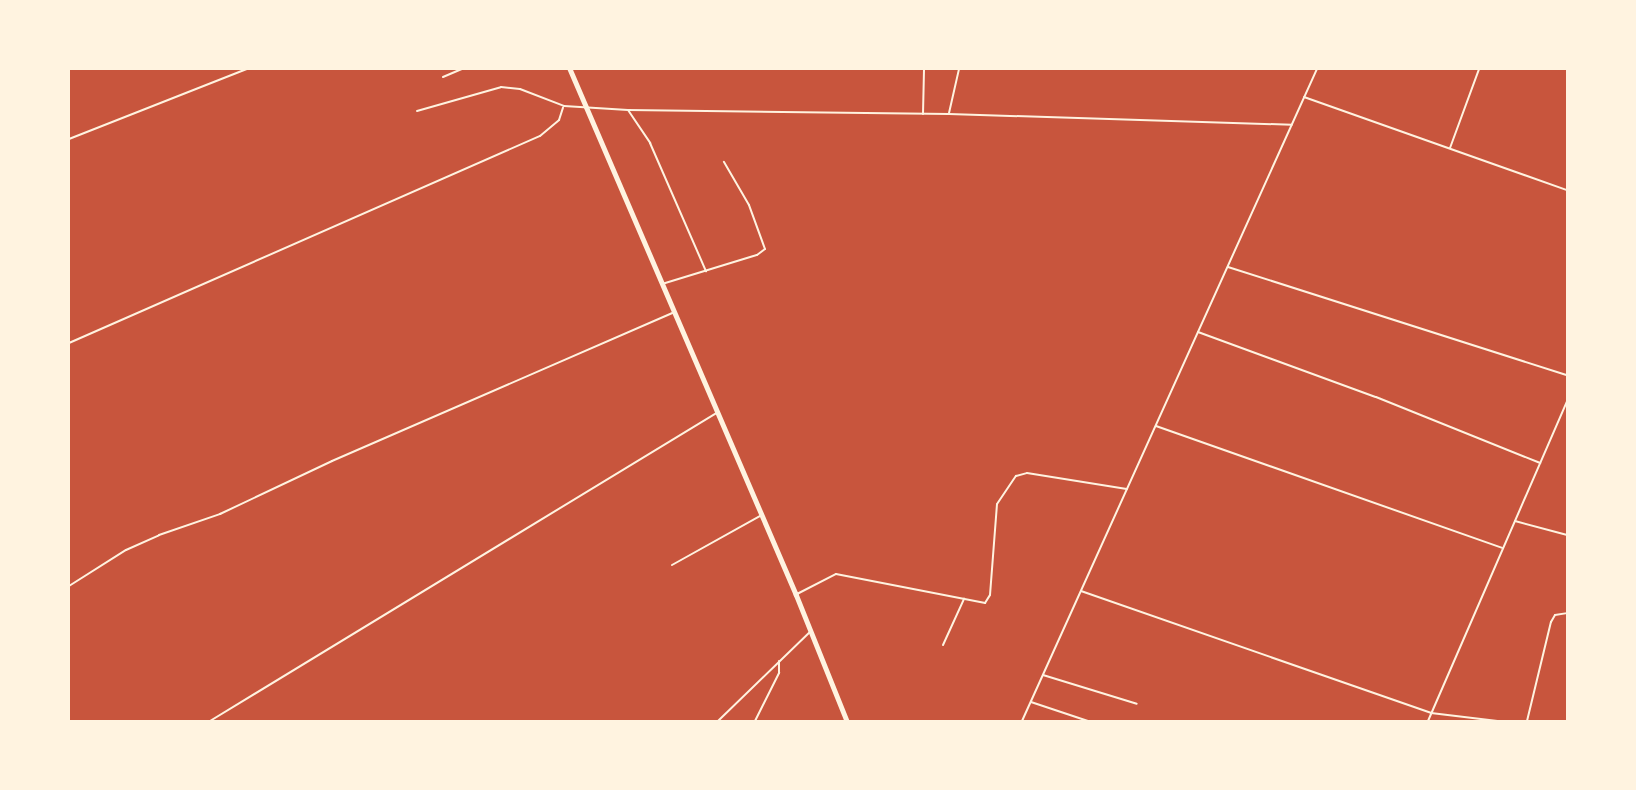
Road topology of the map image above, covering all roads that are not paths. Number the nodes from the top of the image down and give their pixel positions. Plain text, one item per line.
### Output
1 (248, 69) edge
2 (462, 69) edge
3 (570, 69) edge
4 (924, 69) edge
5 (959, 69) edge
6 (1317, 69) edge
7 (1479, 69) edge
8 (443, 77) dead end
9 (1304, 98) junction
10 (564, 106) junction
11 (586, 108) junction
12 (628, 110) junction
13 (417, 111) dead end
14 (923, 114) junction
15 (949, 114) junction
16 (1292, 125) junction
17 (69, 139) edge
18 (1450, 149) junction
19 (724, 162) dead end
20 (1567, 190) edge
21 (1228, 267) junction
22 (706, 271) junction
23 (662, 284) junction
24 (674, 312) junction
25 (1198, 332) junction
26 (69, 343) edge
27 (1567, 375) edge
28 (1567, 402) edge
29 (718, 412) junction
30 (1156, 426) junction
31 (1540, 463) junction
32 (1127, 489) junction
33 (762, 515) junction
34 (1514, 521) junction
35 (1567, 535) edge
36 (1502, 548) junction
37 (672, 565) dead end
38 (69, 586) edge
39 (1081, 591) junction
40 (796, 594) junction
41 (964, 599) junction
42 (1567, 613) edge
43 (811, 631) junction
44 (943, 645) dead end
45 (779, 661) junction
46 (1043, 675) junction
47 (1031, 702) junction
48 (1137, 704) dead end
49 (1431, 713) junction
50 (210, 721) edge
51 (718, 721) edge
52 (755, 721) edge
53 (847, 721) edge
54 (1022, 721) edge
55 (1088, 721) edge
56 (1428, 721) edge
57 (1498, 721) edge
58 (1527, 721) edge

1 - 17 street
2 - 8 street
3 - 11 highway
4 - 14 street
5 - 15 street
6 - 9 street
7 - 18 street
9 - 16 street
9 - 18 street
10 - 11 street
10 - 13 street
10 - 26 street
11 - 12 street
11 - 23 highway
12 - 14 street
12 - 22 street
14 - 15 street
15 - 16 street
16 - 21 street
18 - 20 street
19 - 22 street
21 - 25 street
21 - 27 street
22 - 23 street
23 - 24 highway
24 - 29 highway
24 - 38 street
25 - 30 street
25 - 31 street
28 - 31 street
29 - 33 highway
29 - 50 street
30 - 32 street
30 - 36 street
31 - 34 street
32 - 39 street
32 - 41 street
33 - 37 street
33 - 40 highway
34 - 35 street
34 - 36 street
36 - 49 street
39 - 46 street
39 - 49 street
40 - 41 street
40 - 43 highway
41 - 44 street
42 - 58 street
43 - 45 street
43 - 53 highway
45 - 51 street
45 - 52 street
46 - 47 street
46 - 48 street
47 - 54 street
47 - 55 street
49 - 56 street
49 - 57 street

